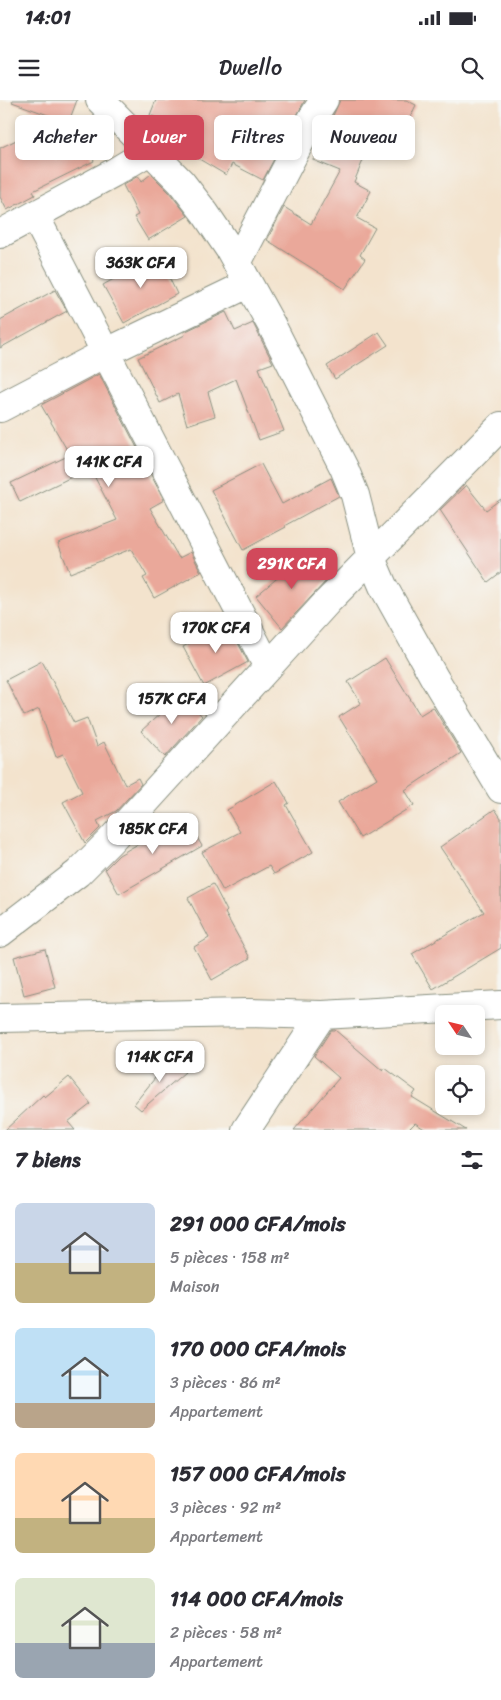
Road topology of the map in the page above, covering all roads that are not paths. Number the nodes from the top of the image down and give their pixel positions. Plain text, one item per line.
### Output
1 (100, 100) edge
2 (324, 100) edge
3 (124, 124) edge
4 (134, 160) edge
5 (160, 160) edge
6 (35, 216) junction
7 (0, 234) edge
8 (243, 273) junction
9 (105, 353) junction
10 (0, 408) edge
11 (501, 426) edge
12 (370, 558) junction
13 (268, 666) junction
14 (501, 789) edge
15 (0, 933) edge
16 (501, 1005) edge
17 (322, 1015) junction
18 (0, 1018) edge
19 (246, 1130) edge

1 - 3 street
2 - 8 street
4 - 6 street
5 - 8 street
6 - 7 street
6 - 9 street
8 - 9 street
8 - 12 street
9 - 10 street
9 - 13 street
11 - 12 street
12 - 13 street
12 - 14 street
13 - 15 street
16 - 17 street
17 - 18 street
17 - 19 street

